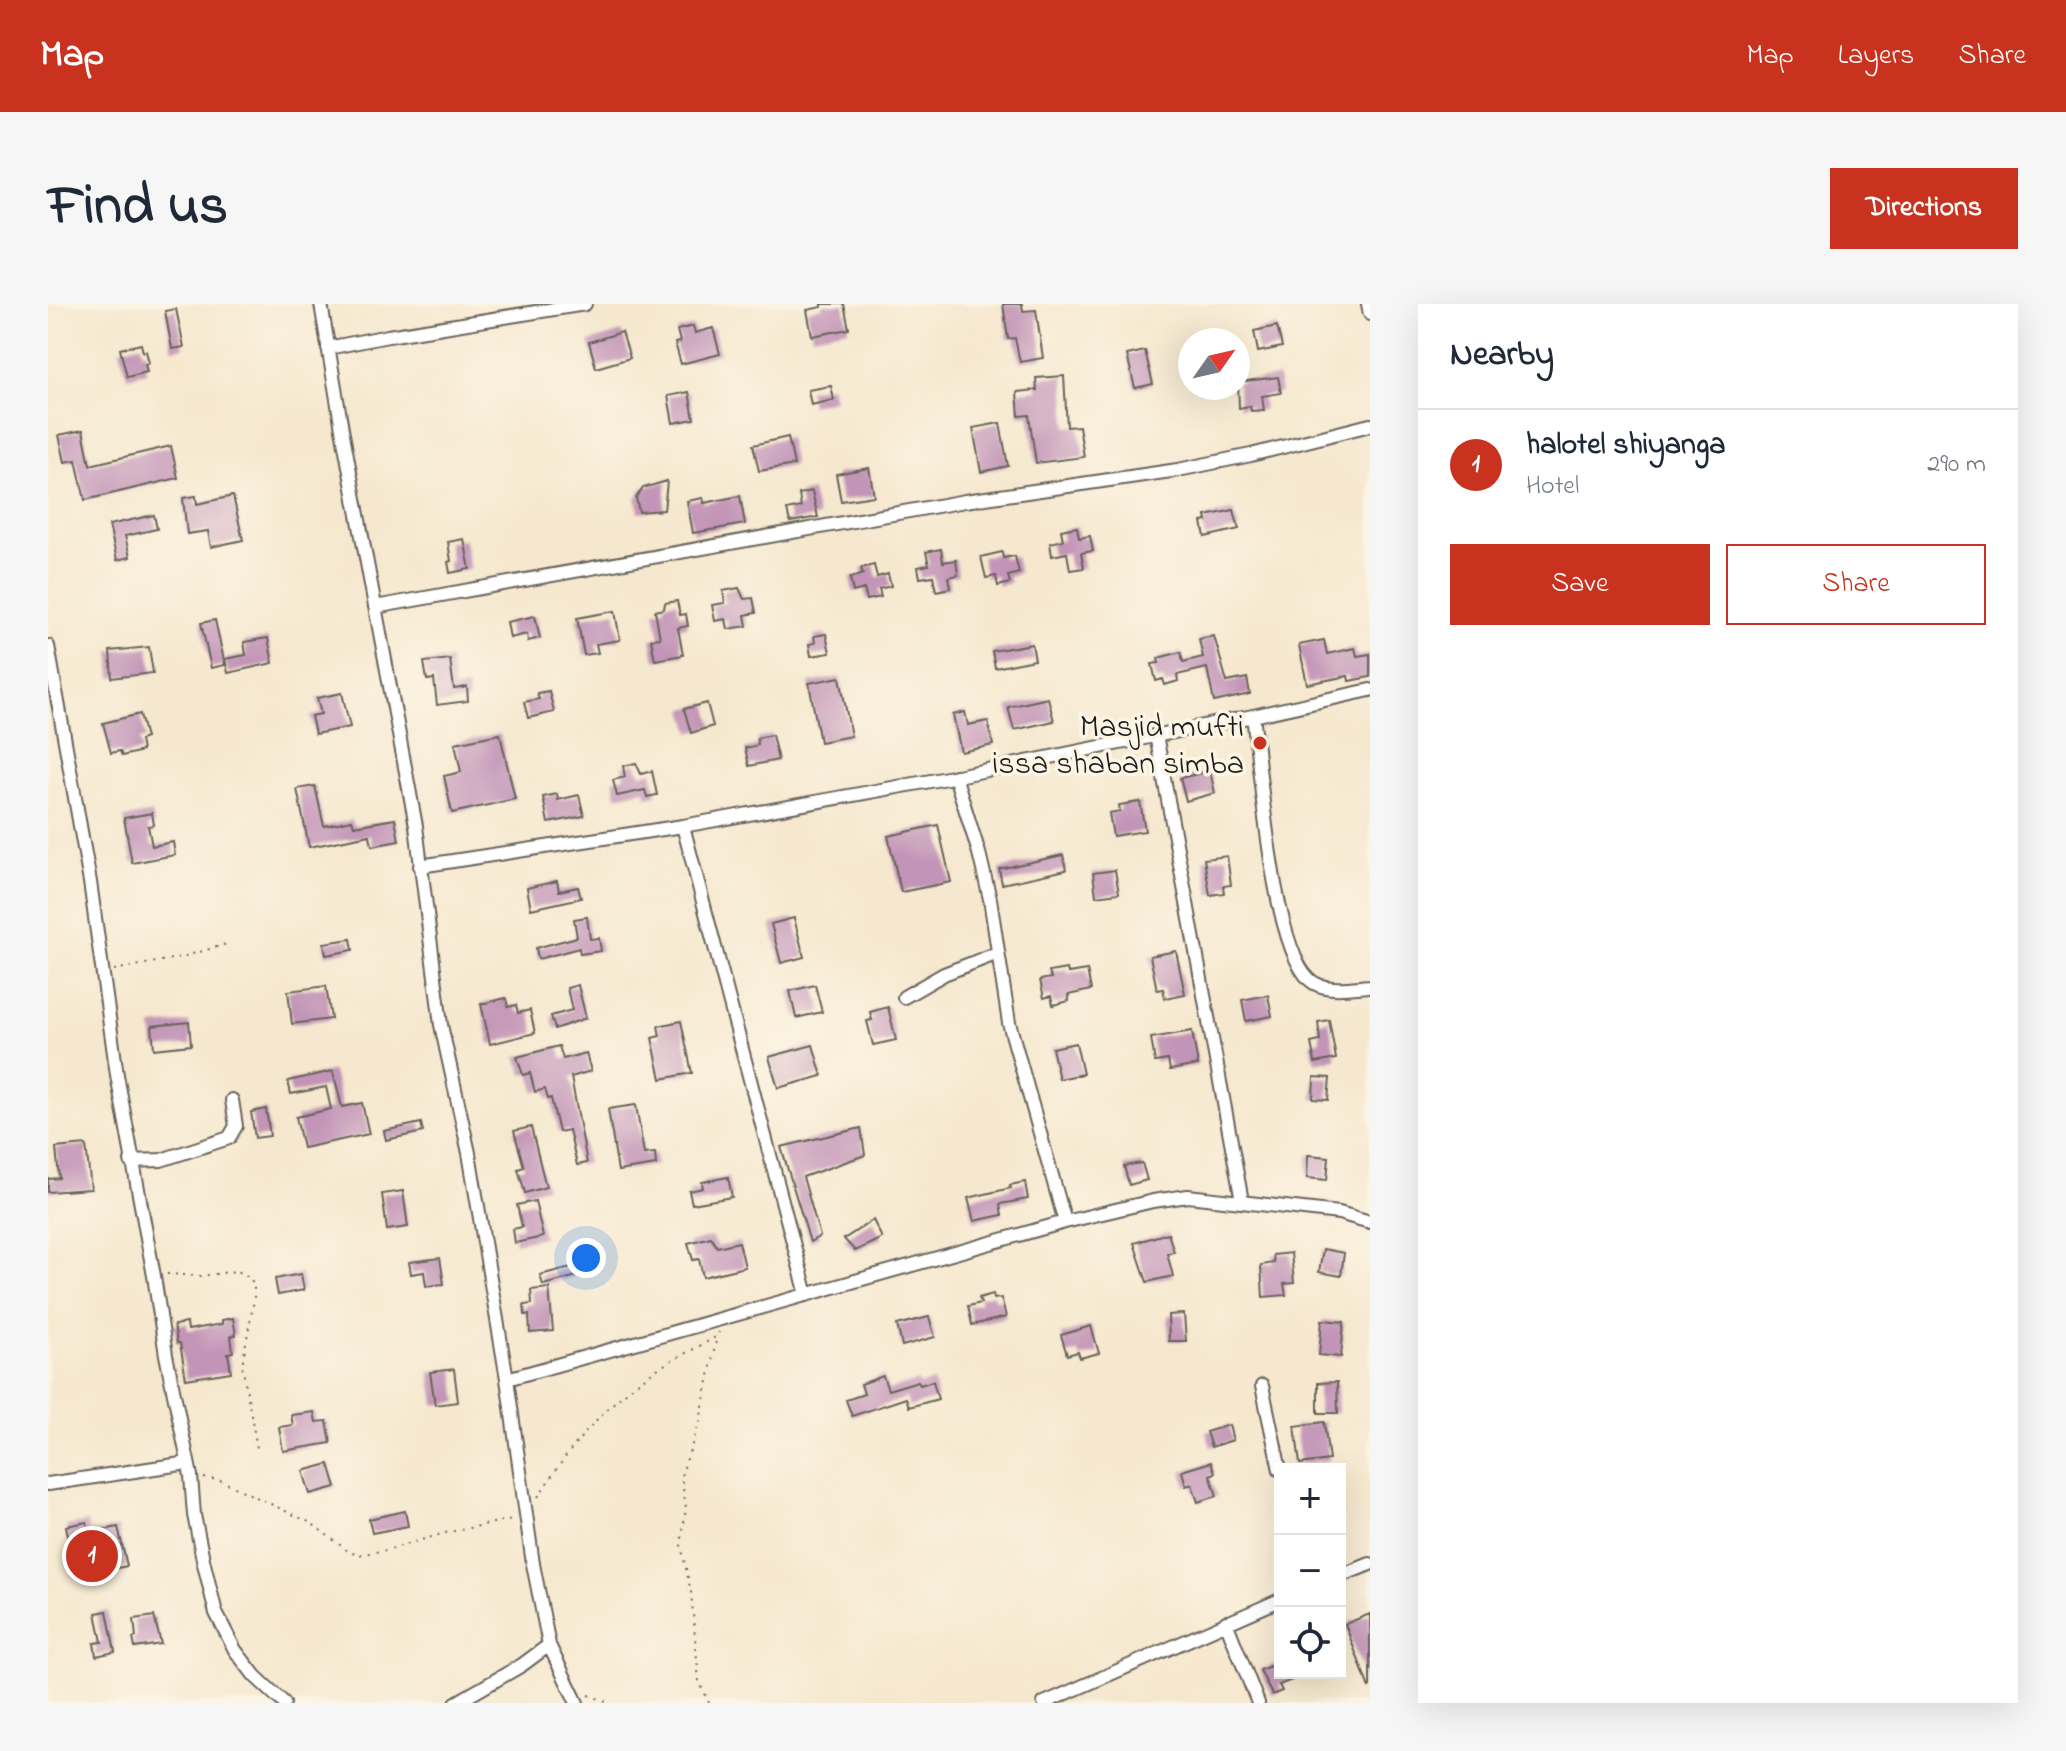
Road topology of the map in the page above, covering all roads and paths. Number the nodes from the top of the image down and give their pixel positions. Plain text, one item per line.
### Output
1 (321, 304) edge
2 (585, 304) edge
3 (1368, 304) edge
4 (1370, 314) edge
5 (328, 348) junction
6 (1370, 425) edge
7 (375, 607) junction
8 (48, 646) edge
9 (1370, 690) edge
10 (1253, 716) junction
11 (1156, 735) junction
12 (955, 776) junction
13 (683, 826) junction
14 (420, 866) junction
15 (230, 943) dead end
16 (998, 953) junction
17 (101, 972) junction
18 (1370, 986) edge
19 (904, 997) dead end
20 (232, 1100) dead end
21 (131, 1161) junction
22 (1242, 1201) junction
23 (1065, 1222) junction
24 (1370, 1222) edge
25 (154, 1276) junction
26 (807, 1295) junction
27 (723, 1320) junction
28 (717, 1336) junction
29 (507, 1379) junction
30 (1262, 1386) dead end
31 (257, 1448) dead end
32 (1278, 1463) edge
33 (190, 1470) junction
34 (48, 1484) edge
35 (526, 1511) junction
36 (1370, 1564) edge
37 (1346, 1574) edge
38 (1274, 1602) edge
39 (1226, 1622) junction
40 (549, 1645) junction
41 (569, 1688) junction
42 (284, 1703) edge
43 (456, 1703) edge
44 (577, 1703) edge
45 (610, 1703) edge
46 (709, 1703) edge
47 (1044, 1703) edge
48 (1258, 1703) edge

1 - 5 street
2 - 5 street
3 - 4 street
5 - 7 street
6 - 7 street
7 - 14 street
8 - 17 street
9 - 10 street
10 - 11 street
10 - 18 street
11 - 12 street
11 - 22 street
12 - 13 street
12 - 16 street
13 - 14 street
13 - 26 street
14 - 29 street
15 - 17 path
16 - 19 street
16 - 23 street
17 - 21 street
20 - 21 street
21 - 25 street
22 - 23 street
22 - 24 street
23 - 26 street
25 - 31 path
25 - 33 street
26 - 27 street
27 - 28 path
27 - 29 street
28 - 35 path
28 - 46 path
29 - 35 street
30 - 32 street
33 - 34 street
33 - 35 path
33 - 42 street
35 - 40 street
36 - 37 street
38 - 39 street
39 - 47 street
39 - 48 street
40 - 41 street
40 - 43 street
41 - 44 street
41 - 45 path

